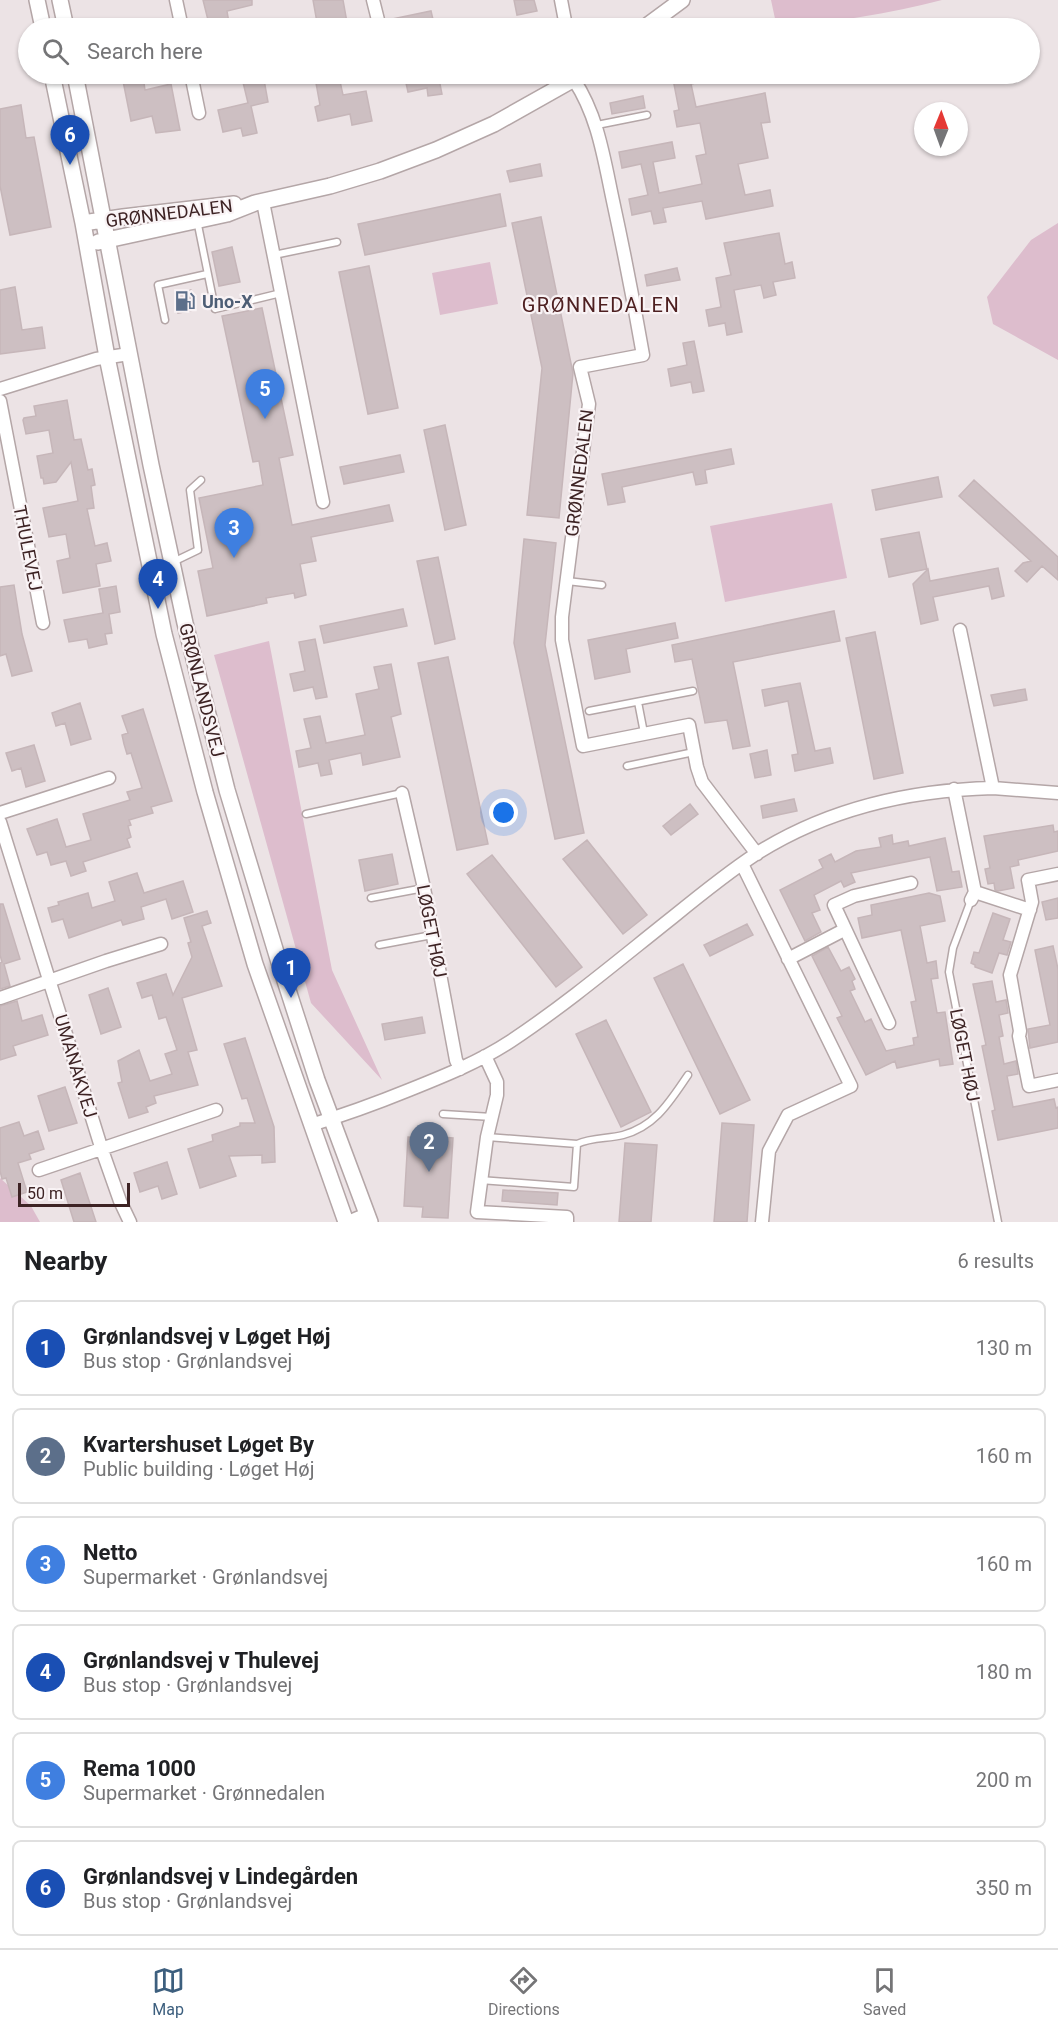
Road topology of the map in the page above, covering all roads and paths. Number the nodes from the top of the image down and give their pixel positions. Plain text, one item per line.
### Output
1 (37, 0) edge
2 (60, 0) edge
3 (176, 0) edge
4 (373, 0) edge
5 (561, 0) edge
6 (682, 0) edge
7 (41, 18) edge
8 (64, 18) edge
9 (180, 18) edge
10 (378, 18) edge
11 (565, 18) edge
12 (658, 18) edge
13 (54, 84) edge
14 (77, 84) edge
15 (193, 84) edge
16 (566, 84) edge
17 (581, 84) edge
18 (199, 113) dead end
19 (647, 115) dead end
20 (597, 125) junction
21 (259, 203) junction
22 (197, 214) junction
23 (105, 220) junction
24 (83, 224) junction
25 (108, 240) junction
26 (336, 242) dead end
27 (87, 244) junction
28 (274, 255) junction
29 (207, 274) junction
30 (281, 293) junction
31 (165, 320) dead end
32 (129, 354) junction
33 (107, 357) junction
34 (0, 389) edge
35 (0, 402) edge
36 (201, 480) dead end
37 (323, 502) dead end
38 (172, 562) junction
39 (566, 581) junction
40 (602, 585) dead end
41 (43, 623) dead end
42 (960, 630) dead end
43 (693, 691) dead end
44 (638, 702) junction
45 (589, 711) dead end
46 (644, 734) junction
47 (694, 752) junction
48 (627, 766) dead end
49 (109, 778) dead end
50 (993, 788) junction
51 (954, 789) junction
52 (402, 793) joint
53 (1058, 793) edge
54 (0, 813) edge
55 (306, 814) dead end
56 (0, 822) edge
57 (756, 854) junction
58 (742, 864) junction
59 (1058, 874) edge
60 (911, 883) dead end
61 (424, 888) junction
62 (973, 896) junction
63 (371, 898) dead end
64 (1030, 910) junction
65 (844, 930) junction
66 (433, 935) junction
67 (161, 944) dead end
68 (379, 945) dead end
69 (788, 959) junction
70 (49, 982) junction
71 (0, 998) edge
72 (889, 1023) dead end
73 (485, 1056) junction
74 (460, 1069) junction
75 (688, 1075) dead end
76 (1058, 1080) edge
77 (216, 1110) dead end
78 (443, 1114) dead end
79 (492, 1117) junction
80 (333, 1119) junction
81 (311, 1125) junction
82 (487, 1137) junction
83 (577, 1144) junction
84 (102, 1150) junction
85 (39, 1170) dead end
86 (480, 1180) junction
87 (369, 1218) edge
88 (130, 1222) edge
89 (347, 1222) edge
90 (567, 1222) edge
91 (762, 1222) edge
92 (998, 1222) edge

1 - 7 street
2 - 8 street
3 - 9 street
4 - 10 street
5 - 11 street
6 - 12 street
13 - 24 street, GRØNLANDSVEJ
14 - 23 street, GRØNLANDSVEJ
15 - 18 street
16 - 21 street, GRØNNEDALEN
17 - 20 street, GRØNNEDALEN
19 - 20 lane
20 - 39 street, GRØNNEDALEN
21 - 22 street, GRØNNEDALEN
21 - 28 street
22 - 23 street, GRØNNEDALEN
22 - 25 street, GRØNNEDALEN
22 - 29 lane
23 - 24 street, GRØNNEDALEN
23 - 25 street, GRØNLANDSVEJ
24 - 27 street, GRØNLANDSVEJ
25 - 27 street, GRØNNEDALEN
25 - 32 street, GRØNLANDSVEJ
26 - 28 lane
27 - 33 street, GRØNLANDSVEJ
28 - 30 street
29 - 30 lane
29 - 31 lane
30 - 37 street
32 - 33 street
32 - 38 street, GRØNLANDSVEJ
33 - 34 street
33 - 81 street, GRØNLANDSVEJ
35 - 41 street, THULEVEJ
36 - 38 lane
38 - 80 street, GRØNLANDSVEJ
39 - 40 lane
39 - 46 street, GRØNNEDALEN
42 - 50 street
43 - 44 lane
44 - 45 lane
44 - 46 lane
46 - 47 street
47 - 48 lane
47 - 57 street
49 - 54 street
50 - 51 street
50 - 53 street
51 - 57 street
51 - 62 street
52 - 55 lane
52 - 61 street, LØGET HØJ
56 - 70 street, UMANAKVEJ
57 - 58 street
58 - 69 street
58 - 73 street
59 - 64 street
60 - 65 street
61 - 63 lane
61 - 66 street, LØGET HØJ
62 - 64 street
62 - 92 lane, LØGET HØJ
64 - 76 street
65 - 69 street
65 - 72 street
66 - 68 lane
66 - 74 street, LØGET HØJ
67 - 70 street
69 - 91 street
70 - 71 street
70 - 84 street, UMANAKVEJ
73 - 74 street
73 - 79 street
74 - 80 street
75 - 83 lane
77 - 84 street
78 - 79 lane
79 - 82 street
80 - 81 street
80 - 87 street, GRØNLANDSVEJ
81 - 89 street, GRØNLANDSVEJ
82 - 83 lane
82 - 86 street
83 - 86 lane
84 - 85 street
84 - 88 street, UMANAKVEJ
86 - 90 street
87 - 89 street

